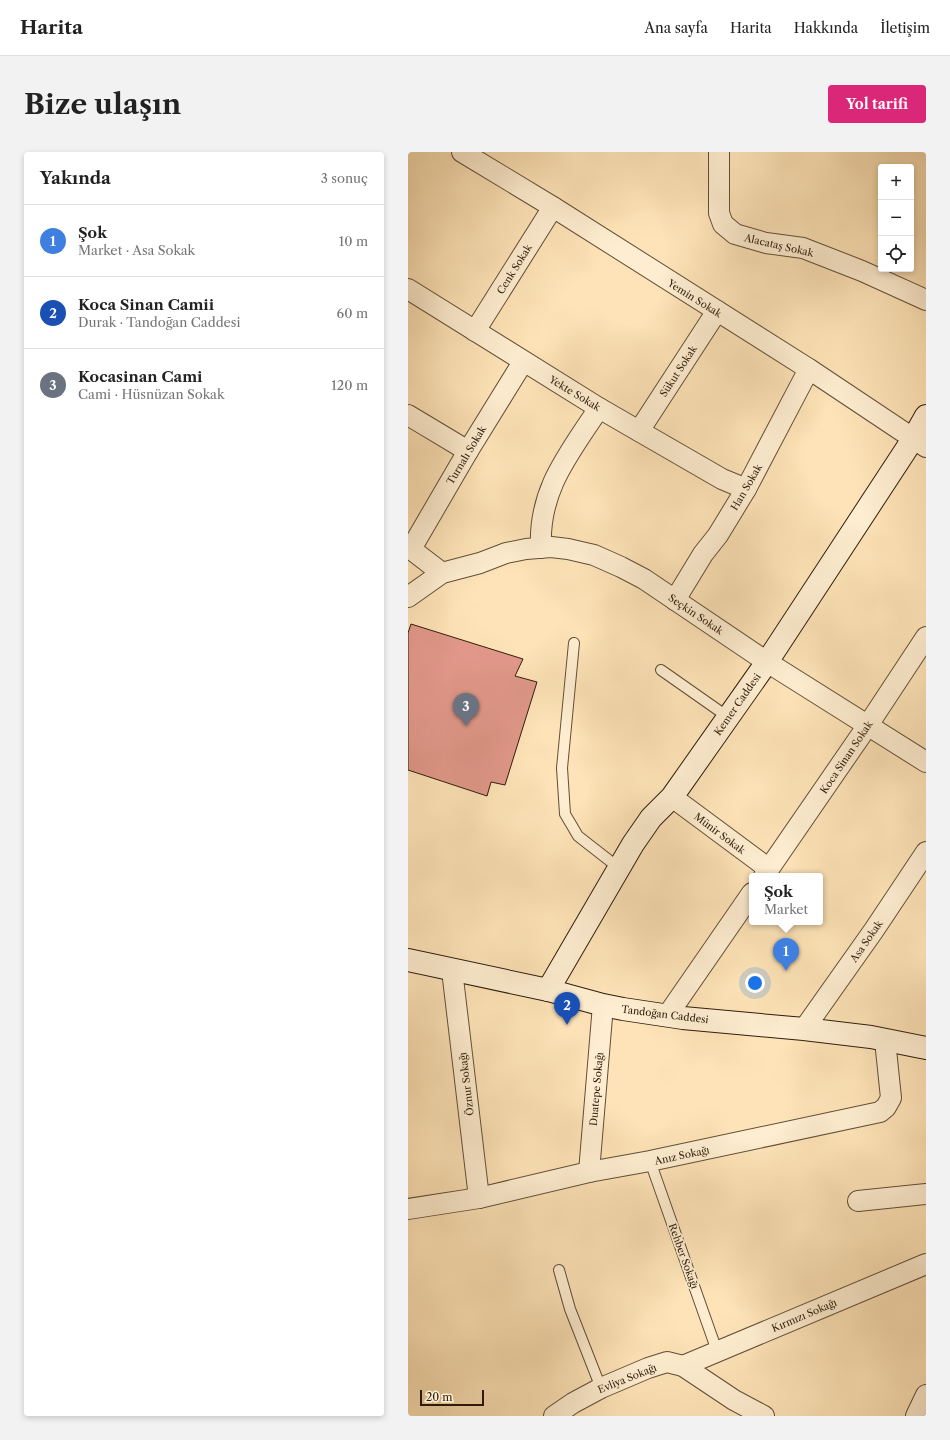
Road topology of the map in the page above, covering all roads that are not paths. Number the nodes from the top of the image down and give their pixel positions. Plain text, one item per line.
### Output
1 (462, 152) edge
2 (719, 152) edge
3 (553, 207) junction
4 (408, 289) edge
5 (926, 300) edge
6 (717, 312) junction
7 (475, 330) junction
8 (523, 362) junction
9 (809, 369) junction
10 (599, 408) junction
11 (408, 415) edge
12 (926, 416) edge
13 (639, 430) junction
14 (919, 443) edge
15 (468, 451) junction
16 (746, 489) junction
17 (410, 548) edge
18 (541, 548) junction
19 (442, 573) junction
20 (408, 597) edge
21 (675, 600) junction
22 (926, 637) edge
23 (574, 643) dead end
24 (766, 662) junction
25 (661, 670) dead end
26 (728, 717) junction
27 (868, 725) junction
28 (926, 762) edge
29 (672, 797) junction
30 (926, 852) edge
31 (619, 868) junction
32 (766, 872) edge
33 (749, 897) edge
34 (408, 960) edge
35 (452, 970) junction
36 (548, 990) junction
37 (603, 1005) junction
38 (667, 1016) junction
39 (804, 1029) junction
40 (885, 1040) junction
41 (926, 1048) edge
42 (650, 1162) junction
43 (589, 1172) junction
44 (926, 1194) edge
45 (479, 1198) junction
46 (858, 1200) dead end
47 (408, 1208) edge
48 (926, 1264) edge
49 (559, 1270) dead end
50 (717, 1351) junction
51 (683, 1366) junction
52 (601, 1388) junction
53 (926, 1395) edge
54 (730, 1408) edge
55 (554, 1416) edge
56 (764, 1416) edge
57 (916, 1416) edge

1 - 3 street, Yemin Sokak
2 - 5 street, Alacataş Sokak
3 - 6 street, Yemin Sokak
3 - 7 street, Cenk Sokak
4 - 7 street, Yekte Sokak
6 - 9 street, Yemin Sokak
6 - 13 street, Sükut Sokak
7 - 8 street, Yekte Sokak
8 - 10 street, Yekte Sokak
8 - 15 street, Turnalı Sokak
9 - 14 street, Yemin Sokak
9 - 16 street, Han Sokak
10 - 13 street, Yekte Sokak
10 - 18 street
11 - 15 street
12 - 14 street, Kemer Caddesi
13 - 16 street, Yekte Sokak
14 - 24 street, Kemer Caddesi
15 - 17 street, Turnalı Sokak
16 - 21 street, Han Sokak
17 - 19 street
18 - 19 street, Seçkin Sokak
18 - 21 street, Seçkin Sokak
19 - 20 street
21 - 24 street, Seçkin Sokak
22 - 27 street, Koca Sinan Sokak
23 - 31 lane
24 - 26 street, Kemer Caddesi
24 - 27 street, Seçkin Sokak
25 - 26 lane
26 - 29 street, Kemer Caddesi
27 - 28 street, Seçkin Sokak
27 - 32 street, Koca Sinan Sokak
29 - 31 street, Kemer Caddesi
29 - 32 street, Münir Sokak
30 - 39 street, Asa Sokak
31 - 36 street, Kemer Caddesi
33 - 38 street
34 - 35 street, Tandoğan Caddesi
35 - 36 street, Tandoğan Caddesi
35 - 45 street, Öznur Sokağı
36 - 37 street, Tandoğan Caddesi
37 - 38 street, Tandoğan Caddesi
37 - 43 street, Duatepe Sokağı
38 - 39 street, Tandoğan Caddesi
39 - 40 street, Tandoğan Caddesi
40 - 41 street, Tandoğan Caddesi
40 - 42 street, Anız Sokağı
42 - 43 street, Anız Sokağı
42 - 50 lane, Rehber Sokağı
43 - 45 street, Anız Sokağı
44 - 46 street
45 - 47 street, Anız Sokağı
48 - 50 street, Kırmızı Sokağı
49 - 52 lane
50 - 51 street, Kırmızı Sokağı
51 - 52 street, Evliya Sokağı
51 - 54 street, Evliya Sokağı
52 - 55 street, Evliya Sokağı
53 - 57 street
54 - 56 street, Evliya Sokağı

